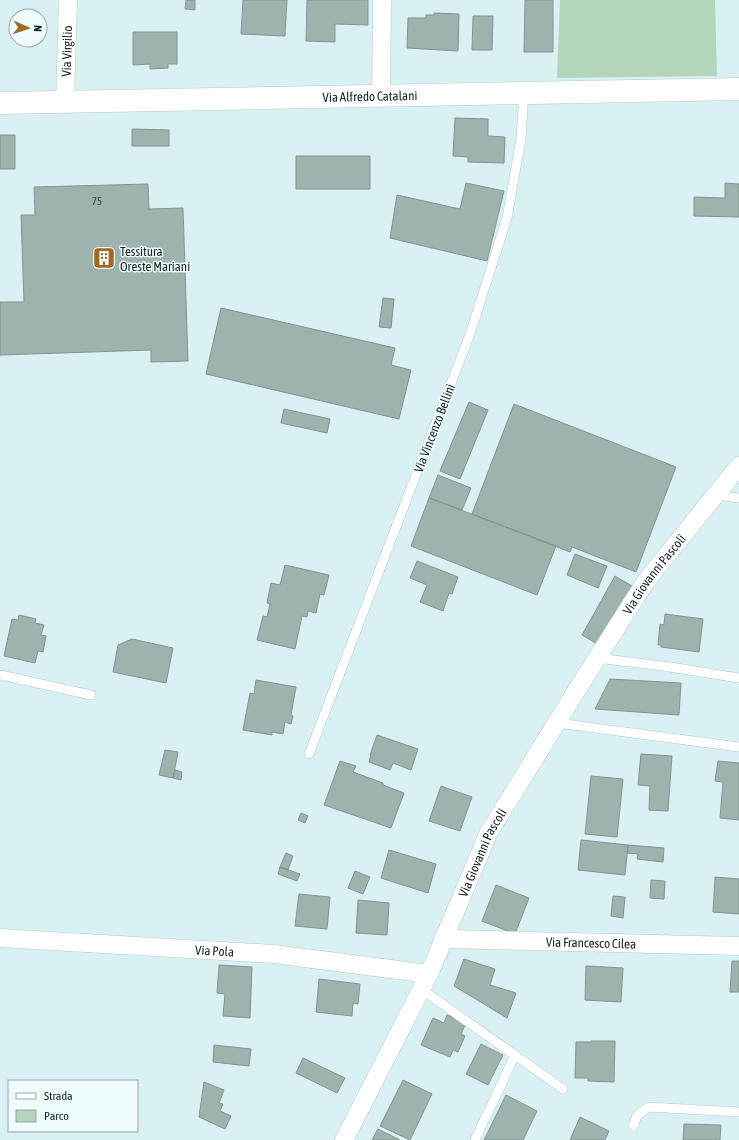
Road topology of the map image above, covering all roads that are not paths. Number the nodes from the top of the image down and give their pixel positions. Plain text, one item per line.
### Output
1 (68, 0) edge
2 (382, 0) edge
3 (739, 89) edge
4 (524, 92) junction
5 (381, 96) junction
6 (65, 102) junction
7 (0, 103) edge
8 (739, 466) edge
9 (716, 495) junction
10 (739, 498) edge
11 (597, 658) junction
12 (0, 676) edge
13 (739, 678) edge
14 (91, 695) dead end
15 (556, 723) junction
16 (739, 747) edge
17 (309, 754) dead end
18 (0, 938) edge
19 (443, 939) junction
20 (739, 946) edge
21 (425, 981) junction
22 (515, 1055) junction
23 (563, 1089) dead end
24 (739, 1112) edge
25 (633, 1126) dead end
26 (344, 1140) edge
27 (475, 1140) edge

1 - 6 street, Via Virgilio
2 - 5 street
3 - 4 main road, Via Alfredo Catalani
4 - 5 main road, Via Alfredo Catalani
4 - 17 lane, Via Vincenzo Bellini
5 - 6 main road, Via Alfredo Catalani
6 - 7 main road, Via Alfredo Catalani
8 - 9 street, Via Giovanni Pascoli
9 - 10 lane
9 - 11 street, Via Giovanni Pascoli
11 - 13 lane
11 - 15 street, Via Giovanni Pascoli
12 - 14 lane
15 - 16 lane
15 - 19 street, Via Giovanni Pascoli
18 - 21 street, Via Pola
19 - 20 street, Via Francesco Cilea
19 - 21 street, Via Giovanni Pascoli
21 - 22 lane
21 - 26 street, Via Giovanni Pascoli
22 - 23 lane
22 - 27 lane
24 - 25 lane

